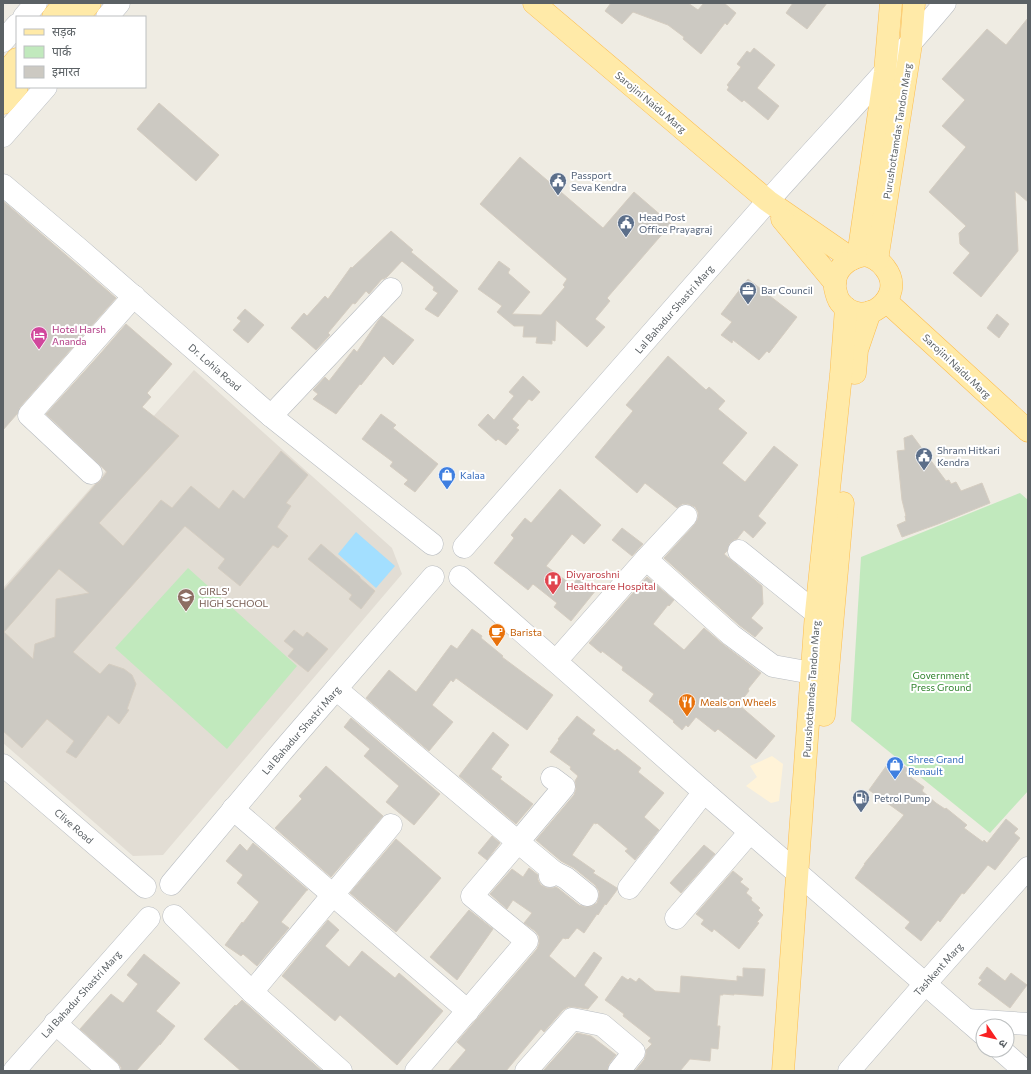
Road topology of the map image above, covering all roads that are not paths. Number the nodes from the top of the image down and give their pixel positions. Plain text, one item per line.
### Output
1 (36, 3) edge
2 (65, 3) edge
3 (90, 3) edge
4 (119, 3) edge
5 (534, 3) edge
6 (891, 3) edge
7 (914, 3) edge
8 (945, 3) edge
9 (25, 16) edge
10 (54, 16) edge
11 (79, 16) edge
12 (108, 16) edge
13 (16, 26) edge
14 (3, 41) edge
15 (911, 44) junction
16 (16, 61) edge
17 (885, 72) junction
18 (3, 76) edge
19 (16, 88) edge
20 (45, 88) edge
21 (3, 103) edge
22 (3, 136) edge
23 (3, 185) edge
24 (768, 201) junction
25 (862, 258) junction
26 (835, 283) junction
27 (391, 289) dead end
28 (134, 296) junction
29 (878, 307) junction
30 (846, 308) junction
31 (271, 416) junction
32 (1028, 431) edge
33 (91, 473) dead end
34 (686, 516) dead end
35 (432, 544) junction
36 (464, 547) junction
37 (739, 552) dead end
38 (646, 559) junction
39 (433, 576) junction
40 (460, 577) junction
41 (816, 613) junction
42 (556, 661) junction
43 (812, 673) junction
44 (336, 689) junction
45 (3, 765) edge
46 (552, 778) dead end
47 (704, 792) junction
48 (233, 809) junction
49 (391, 825) dead end
50 (750, 832) junction
51 (518, 842) junction
52 (1028, 868) edge
53 (803, 878) junction
54 (171, 884) junction
55 (145, 888) junction
56 (629, 888) dead end
57 (332, 894) junction
58 (586, 895) dead end
59 (174, 916) junction
60 (149, 918) junction
61 (676, 918) dead end
62 (925, 984) junction
63 (252, 992) junction
64 (468, 1011) junction
65 (967, 1020) junction
66 (56, 1022) junction
67 (1028, 1024) edge
68 (975, 1027) edge
69 (1010, 1058) edge
70 (14, 1071) edge
71 (109, 1071) edge
72 (341, 1071) edge
73 (416, 1071) edge
74 (526, 1071) edge
75 (619, 1071) edge
76 (783, 1071) edge
77 (796, 1071) edge
78 (849, 1071) edge
79 (1025, 1071) edge

1 - 9 street
2 - 10 main road
3 - 11 main road
4 - 12 street
5 - 24 main road, Sarojini Naidu Marg
6 - 17 main road, Purushottamdas Tandon Marg
7 - 15 main road, Purushottamdas Tandon Marg
8 - 15 street, Lal Bahadur Shastri Marg
13 - 14 street
15 - 17 street, Lal Bahadur Shastri Marg
15 - 25 main road, Purushottamdas Tandon Marg
16 - 18 main road
17 - 24 street, Lal Bahadur Shastri Marg
17 - 25 main road, Purushottamdas Tandon Marg
19 - 21 main road
20 - 22 street
23 - 28 street, Dr. Lohia Road
24 - 25 main road, Sarojini Naidu Marg
24 - 26 main road, Sarojini Naidu Marg
24 - 36 street, Lal Bahadur Shastri Marg
25 - 26 main road
25 - 29 main road
26 - 30 main road
27 - 31 street
28 - 31 street, Dr. Lohia Road
28 - 33 street
29 - 30 main road
29 - 32 main road, Sarojini Naidu Marg
29 - 53 main road
30 - 41 main road, Purushottamdas Tandon Marg
31 - 35 street, Dr. Lohia Road
34 - 38 street
35 - 36 street
35 - 39 street
36 - 40 street
37 - 41 street
38 - 42 street
38 - 43 street
39 - 40 street
39 - 44 street, Lal Bahadur Shastri Marg
40 - 42 street
41 - 43 main road, Purushottamdas Tandon Marg
42 - 47 street
43 - 53 main road, Purushottamdas Tandon Marg
44 - 48 street, Lal Bahadur Shastri Marg
44 - 51 street
45 - 55 street, Clive Road
46 - 51 street
47 - 50 street
47 - 56 street
48 - 54 street, Lal Bahadur Shastri Marg
48 - 57 street
49 - 57 street
50 - 53 street
50 - 61 street
51 - 58 street
51 - 64 street
52 - 62 street, Tashkent Marg
53 - 62 street
53 - 76 main road, Purushottamdas Tandon Marg
53 - 77 main road
54 - 55 street
54 - 59 street
55 - 60 street
57 - 63 street
57 - 64 street
59 - 60 street
59 - 63 street
60 - 66 street, Lal Bahadur Shastri Marg
62 - 65 street
62 - 78 street, Tashkent Marg
63 - 72 street
64 - 73 street
65 - 67 street
65 - 68 street
66 - 70 street, Lal Bahadur Shastri Marg
66 - 71 street
69 - 79 street
74 - 75 street

